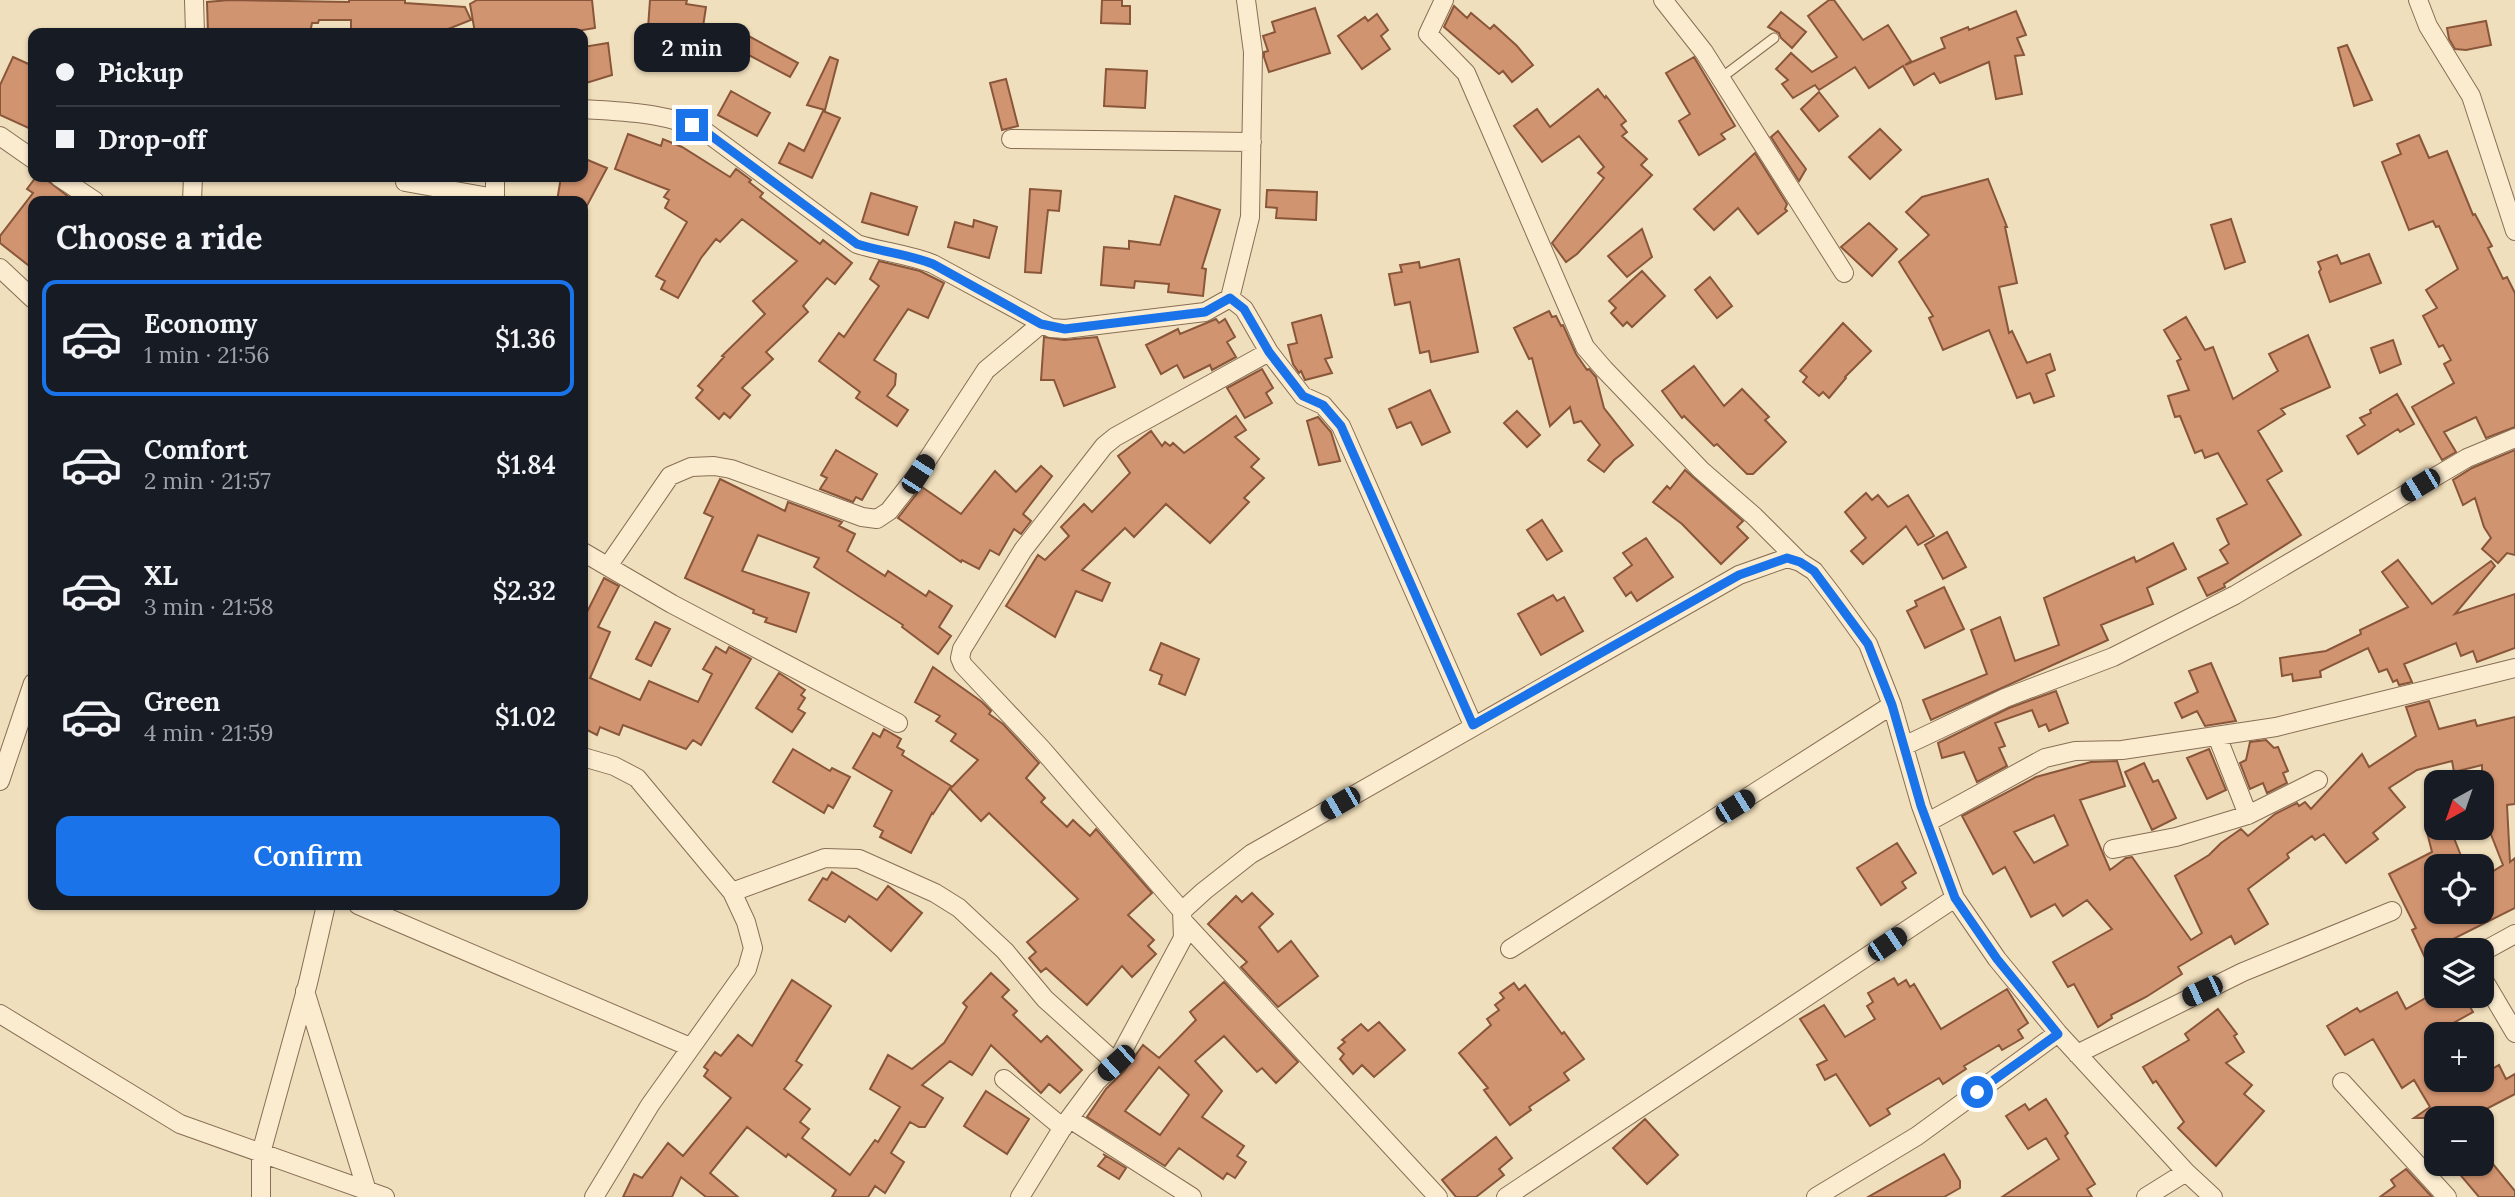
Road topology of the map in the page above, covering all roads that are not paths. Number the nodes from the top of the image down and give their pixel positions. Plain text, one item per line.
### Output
1 (194, 0) edge
2 (1246, 0) edge
3 (1444, 0) edge
4 (1663, 0) edge
5 (2418, 0) edge
6 (195, 28) edge
7 (1774, 38) dead end
8 (1721, 78) junction
9 (588, 109) edge
10 (0, 136) edge
11 (1011, 139) dead end
12 (1252, 142) junction
13 (28, 156) edge
14 (66, 182) edge
15 (405, 182) dead end
16 (88, 196) edge
17 (475, 196) edge
18 (2515, 232) edge
19 (0, 268) edge
20 (1844, 273) dead end
21 (28, 294) edge
22 (1230, 298) junction
23 (1041, 324) junction
24 (1269, 352) junction
25 (2515, 438) edge
26 (588, 555) edge
27 (1800, 562) junction
28 (608, 566) junction
29 (2515, 668) edge
30 (28, 698) edge
31 (1892, 705) junction
32 (898, 723) dead end
33 (1473, 725) junction
34 (2217, 736) junction
35 (1904, 746) junction
36 (588, 758) edge
37 (2318, 780) dead end
38 (0, 781) edge
39 (2248, 815) junction
40 (1928, 822) junction
41 (2113, 849) dead end
42 (732, 892) junction
43 (1955, 898) junction
44 (325, 910) edge
45 (370, 910) edge
46 (2392, 911) dead end
47 (1182, 916) junction
48 (2515, 934) edge
49 (2494, 946) edge
50 (1510, 949) dead end
51 (305, 991) junction
52 (2494, 997) edge
53 (0, 1014) edge
54 (2515, 1033) edge
55 (2058, 1034) junction
56 (690, 1047) junction
57 (2077, 1054) junction
58 (1116, 1063) junction
59 (1004, 1079) dead end
60 (2342, 1082) dead end
61 (1066, 1124) junction
62 (261, 1153) junction
63 (2186, 1172) junction
64 (367, 1191) junction
65 (261, 1197) edge
66 (385, 1197) edge
67 (594, 1197) edge
68 (1020, 1197) edge
69 (1192, 1197) edge
70 (1438, 1197) edge
71 (1506, 1197) edge
72 (1816, 1197) edge
73 (2146, 1197) edge
74 (2213, 1197) edge
75 (2447, 1197) edge

1 - 6 street
2 - 12 street
3 - 27 street
4 - 8 street
5 - 18 street
7 - 8 lane
8 - 20 street
9 - 23 street
10 - 13 street
11 - 12 street
12 - 22 street
14 - 16 street
15 - 17 street
19 - 21 street
22 - 23 street
22 - 24 street
23 - 28 street
24 - 33 street
24 - 47 street
25 - 35 street
26 - 28 street
27 - 31 street
27 - 33 street
28 - 32 street
29 - 34 street
30 - 38 street
31 - 35 street
31 - 50 street
33 - 47 street
34 - 39 street
34 - 40 street
35 - 40 street
36 - 42 street
37 - 39 street
39 - 41 street
40 - 43 street
42 - 56 street
42 - 58 street
43 - 55 street
43 - 71 street
44 - 51 street
45 - 56 street
46 - 57 street
47 - 58 street
47 - 70 street
48 - 49 street
51 - 62 street
51 - 64 street
52 - 54 street
53 - 62 street
55 - 57 street
55 - 72 street
56 - 67 street
57 - 63 street
58 - 61 street
59 - 61 street
60 - 75 street
61 - 68 street
61 - 69 street
62 - 64 street
62 - 65 street
63 - 73 street
63 - 74 street
64 - 66 street

